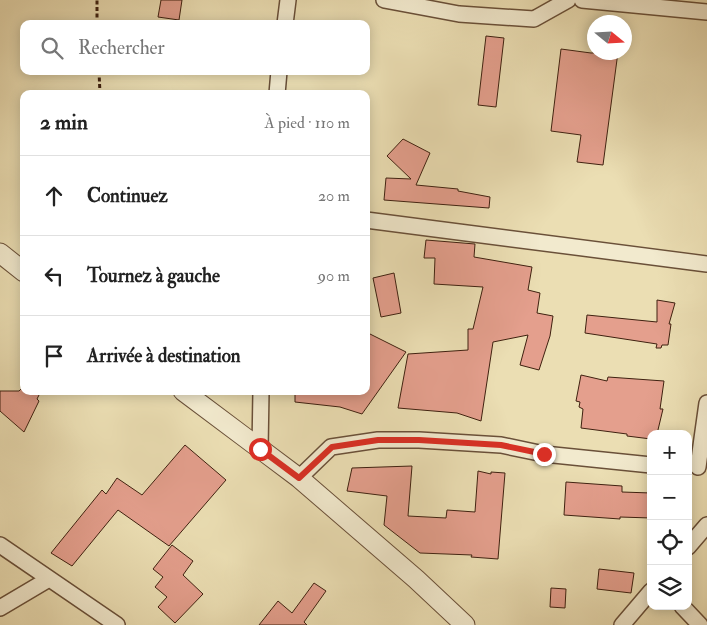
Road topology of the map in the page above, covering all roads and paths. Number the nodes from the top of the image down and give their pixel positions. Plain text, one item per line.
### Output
1 (97, 0) edge
2 (288, 0) edge
3 (384, 0) edge
4 (568, 0) edge
5 (582, 0) edge
6 (707, 12) edge
7 (97, 20) edge
8 (286, 20) edge
9 (99, 75) edge
10 (278, 75) edge
11 (100, 90) edge
12 (277, 90) edge
13 (370, 221) edge
14 (0, 253) edge
15 (707, 264) edge
16 (20, 269) edge
17 (188, 395) edge
18 (261, 395) edge
19 (707, 404) edge
20 (260, 449) junction
21 (647, 465) edge
22 (698, 467) edge
23 (299, 478) junction
24 (707, 525) edge
25 (692, 542) edge
26 (0, 545) edge
27 (49, 579) junction
28 (647, 596) edge
29 (0, 608) edge
30 (686, 610) edge
31 (118, 625) edge
32 (465, 625) edge
33 (622, 625) edge
34 (700, 625) edge

1 - 7 path
2 - 8 street
3 - 4 street
5 - 6 street
9 - 11 path
10 - 12 street
13 - 15 street
14 - 16 street
17 - 20 street
18 - 20 street
19 - 22 street
20 - 23 street
21 - 23 street
23 - 32 street
24 - 25 street
26 - 27 street
27 - 29 street
27 - 31 street
28 - 33 street
30 - 34 street

